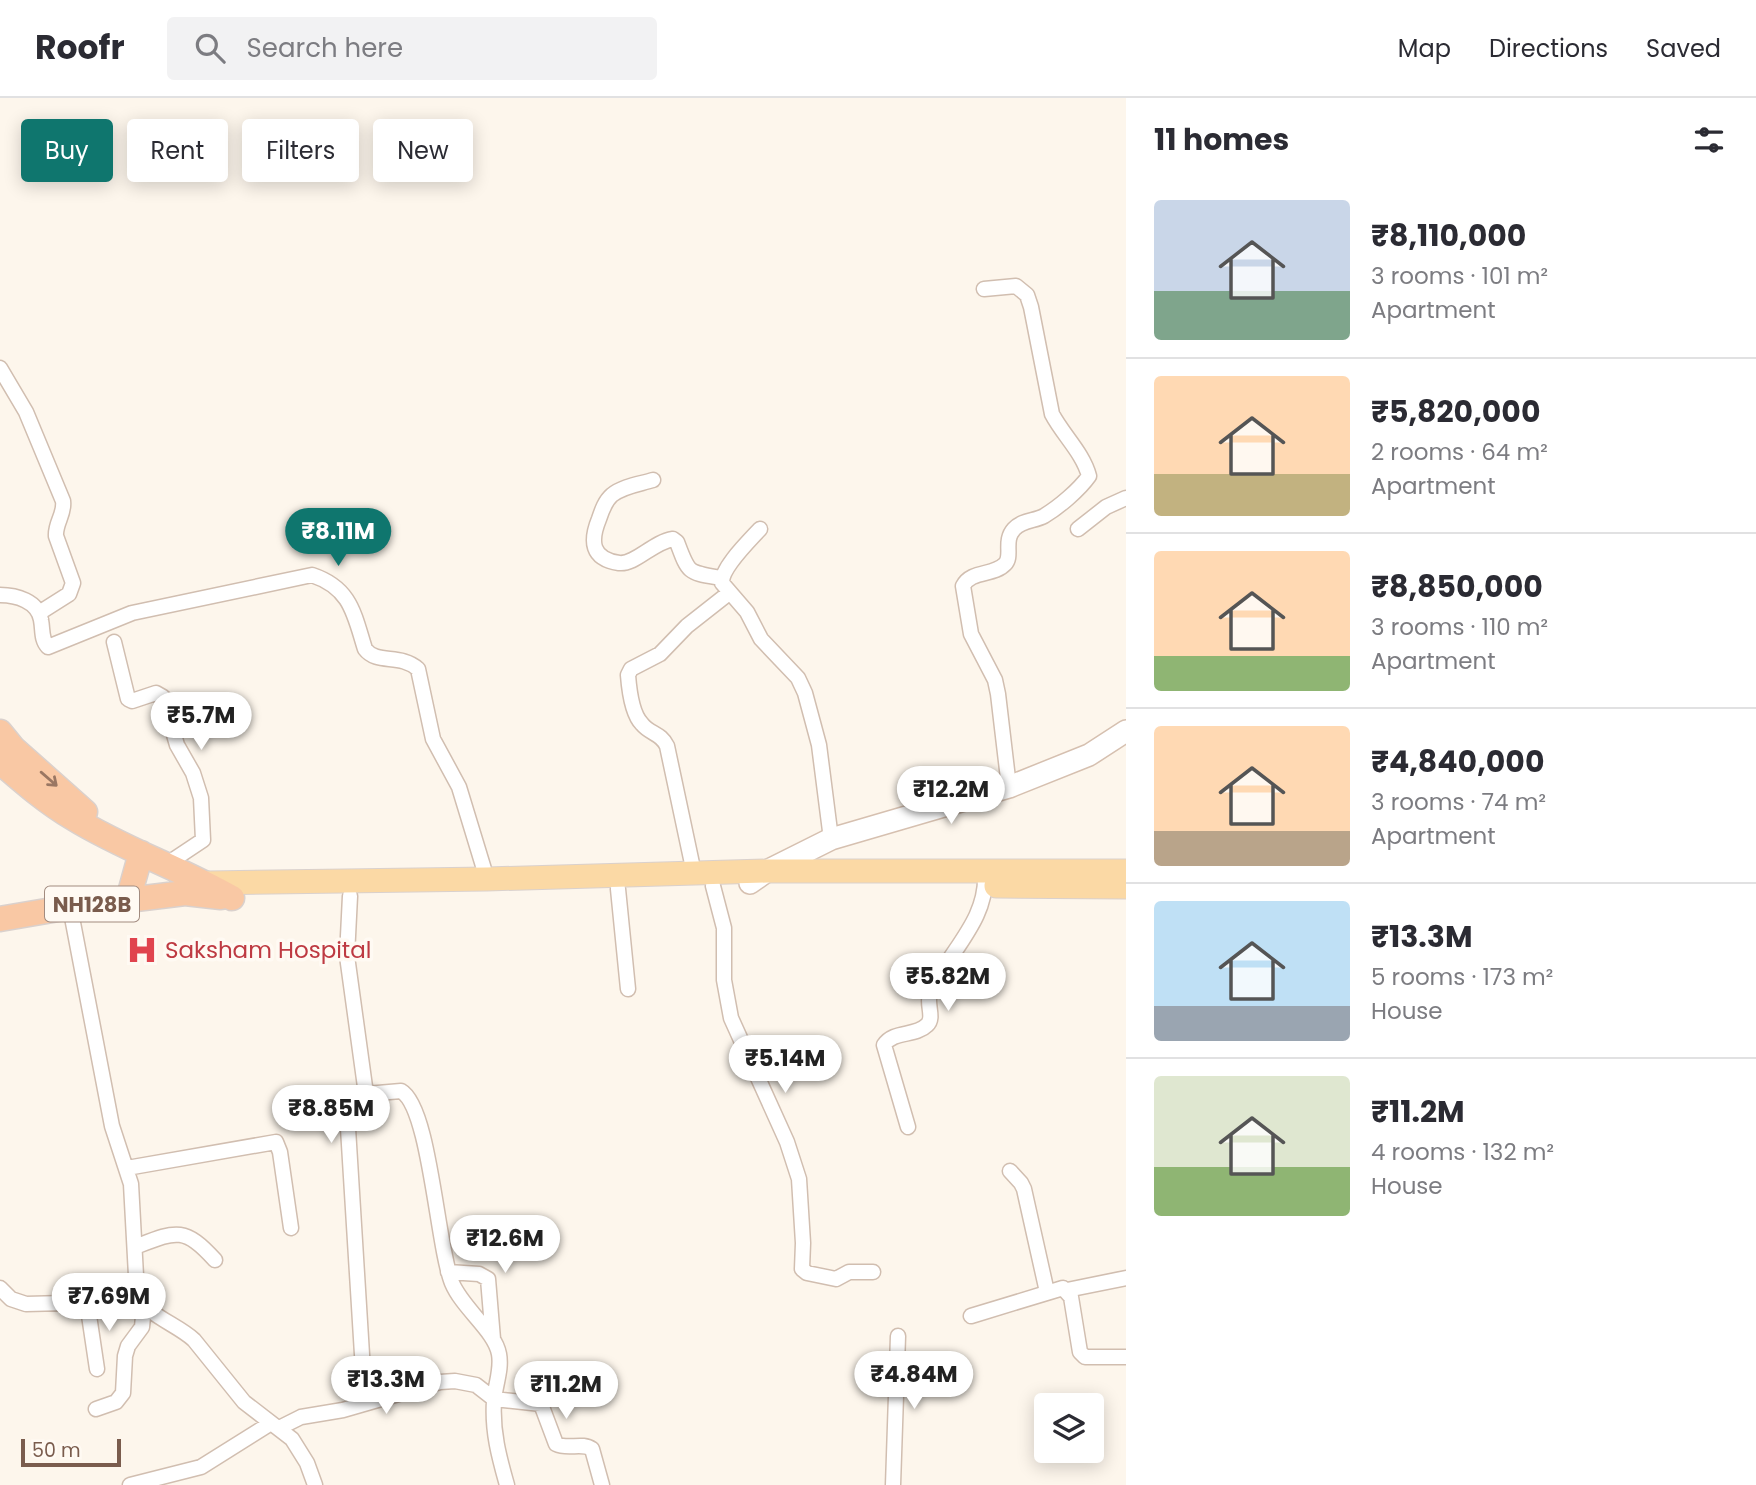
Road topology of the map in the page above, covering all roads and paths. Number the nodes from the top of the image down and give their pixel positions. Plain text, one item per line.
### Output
1 (984, 289) dead end
2 (0, 368) edge
3 (653, 480) dead end
4 (1126, 498) edge
5 (1078, 528) dead end
6 (760, 529) dead end
7 (721, 578) junction
8 (729, 593) junction
9 (0, 595) edge
10 (39, 614) junction
11 (114, 642) dead end
12 (1126, 731) edge
13 (0, 732) edge
14 (0, 762) edge
15 (1009, 788) junction
16 (831, 839) junction
17 (112, 840) junction
18 (141, 853) junction
19 (167, 864) junction
20 (1126, 871) edge
21 (758, 877) junction
22 (986, 878) junction
23 (487, 879) junction
24 (704, 879) junction
25 (1126, 887) edge
26 (196, 888) junction
27 (618, 889) junction
28 (350, 896) junction
29 (232, 898) joint
30 (128, 900) junction
31 (70, 907) junction
32 (0, 919) edge
33 (628, 989) dead end
34 (366, 1094) junction
35 (908, 1127) dead end
36 (127, 1168) junction
37 (1010, 1171) dead end
38 (291, 1228) dead end
39 (135, 1247) junction
40 (215, 1260) dead end
41 (448, 1272) junction
42 (873, 1272) dead end
43 (1126, 1278) edge
44 (0, 1288) edge
45 (1067, 1290) junction
46 (1047, 1292) junction
47 (87, 1302) junction
48 (142, 1303) junction
49 (971, 1317) dead end
50 (898, 1336) dead end
51 (493, 1339) junction
52 (1126, 1357) edge
53 (97, 1369) dead end
54 (494, 1399) junction
55 (365, 1403) junction
56 (96, 1409) dead end
57 (275, 1425) junction
58 (130, 1485) edge
59 (315, 1485) edge
60 (507, 1485) edge
61 (602, 1485) edge
62 (893, 1485) edge

1 - 15 street
2 - 10 street
3 - 7 street
4 - 5 street
6 - 7 street
7 - 8 street
8 - 16 street
8 - 24 street
9 - 10 street
10 - 23 street
11 - 19 street
12 - 15 main road
13 -> 17 highway, NH128B
14 - 17 highway, NH128B
15 - 16 main road
16 - 21 main road
17 - 18 highway, NH128B
18 - 19 highway, NH128B
18 - 30 highway
19 - 26 highway, NH128B
20 - 22 main road
21 - 22 main road
21 - 24 main road
22 - 25 main road
22 - 35 street
23 - 24 main road
23 - 26 main road
24 - 27 main road
24 - 42 street
26 - 29 highway
26 - 30 highway, NH128B
27 - 28 main road
27 - 33 street
28 - 29 main road
28 - 34 street
30 - 31 highway, NH128B
31 - 32 highway, NH128B
31 - 36 street
34 - 41 street
34 - 55 street
36 - 38 street
36 - 39 street
37 - 46 street
39 - 40 street
39 - 48 street
41 - 51 street
41 - 51 street
43 - 45 street
44 - 47 street
45 - 46 street
45 - 52 street
46 - 49 street
47 - 48 street
47 - 53 street
48 - 56 street
48 - 57 street
50 - 62 street
51 - 54 street
54 - 55 street
54 - 60 street
54 - 61 street
55 - 57 street
57 - 58 street
57 - 59 street

